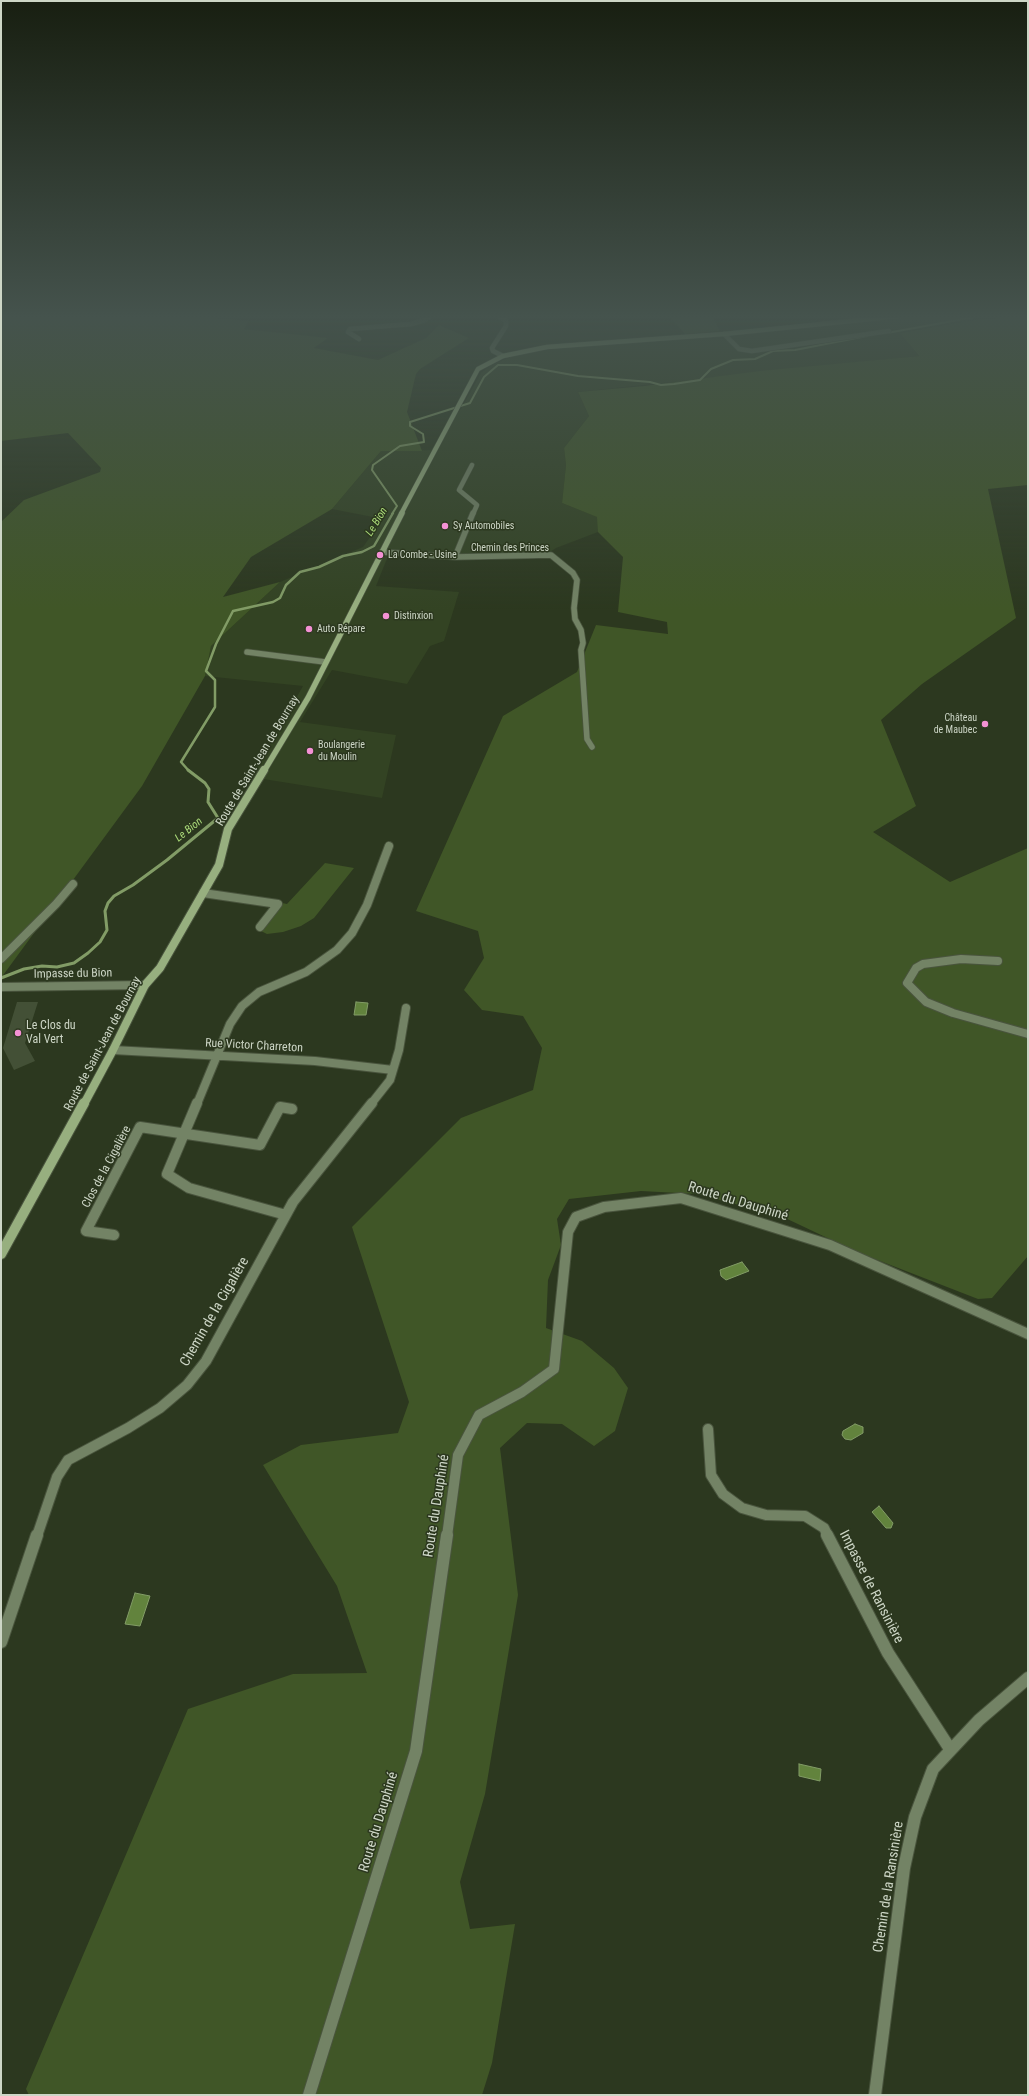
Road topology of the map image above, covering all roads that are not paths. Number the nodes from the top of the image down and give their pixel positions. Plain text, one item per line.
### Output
1 (454, 414) edge
2 (472, 465) dead end
3 (382, 552) junction
4 (455, 557) junction
5 (247, 652) dead end
6 (325, 662) junction
7 (592, 747) dead end
8 (389, 846) dead end
9 (73, 884) dead end
10 (203, 894) junction
11 (260, 927) dead end
12 (1, 959) edge
13 (998, 961) dead end
14 (145, 985) junction
15 (1, 987) edge
16 (406, 1008) dead end
17 (1028, 1034) edge
18 (113, 1050) junction
19 (216, 1056) junction
20 (393, 1070) junction
21 (292, 1109) dead end
22 (184, 1134) junction
23 (286, 1215) junction
24 (114, 1235) dead end
25 (1, 1254) edge
26 (1028, 1334) edge
27 (708, 1429) dead end
28 (1, 1642) edge
29 (1028, 1678) edge
30 (950, 1749) junction
31 (309, 2095) edge
32 (875, 2095) edge

1 - 3 main road, Route de Saint-Jean de Bournay
2 - 4 street
3 - 4 street, Chemin des Princes
3 - 6 main road, Route de Saint-Jean de Bournay
4 - 7 street, Chemin des Princes
5 - 6 street
6 - 10 main road, Route de Saint-Jean de Bournay
8 - 19 street
9 - 12 street
10 - 11 street
10 - 14 main road, Route de Saint-Jean de Bournay
13 - 17 street
14 - 15 street, Impasse du Bion
14 - 18 main road, Route de Saint-Jean de Bournay
16 - 20 street, Chemin de la Cigalière
18 - 19 street, Rue Victor Charreton
18 - 25 main road, Route de Saint-Jean de Bournay
19 - 20 street, Rue Victor Charreton
19 - 22 street
20 - 23 street, Chemin de la Cigalière
21 - 22 street, Clos de la Cigalière
22 - 23 street
22 - 24 street, Clos de la Cigalière
23 - 28 street, Chemin de la Cigalière
26 - 31 street, Route du Dauphiné
27 - 30 street, Impasse de Ransinière
29 - 30 street, Chemin de la Ransinière
30 - 32 street, Chemin de la Ransinière

